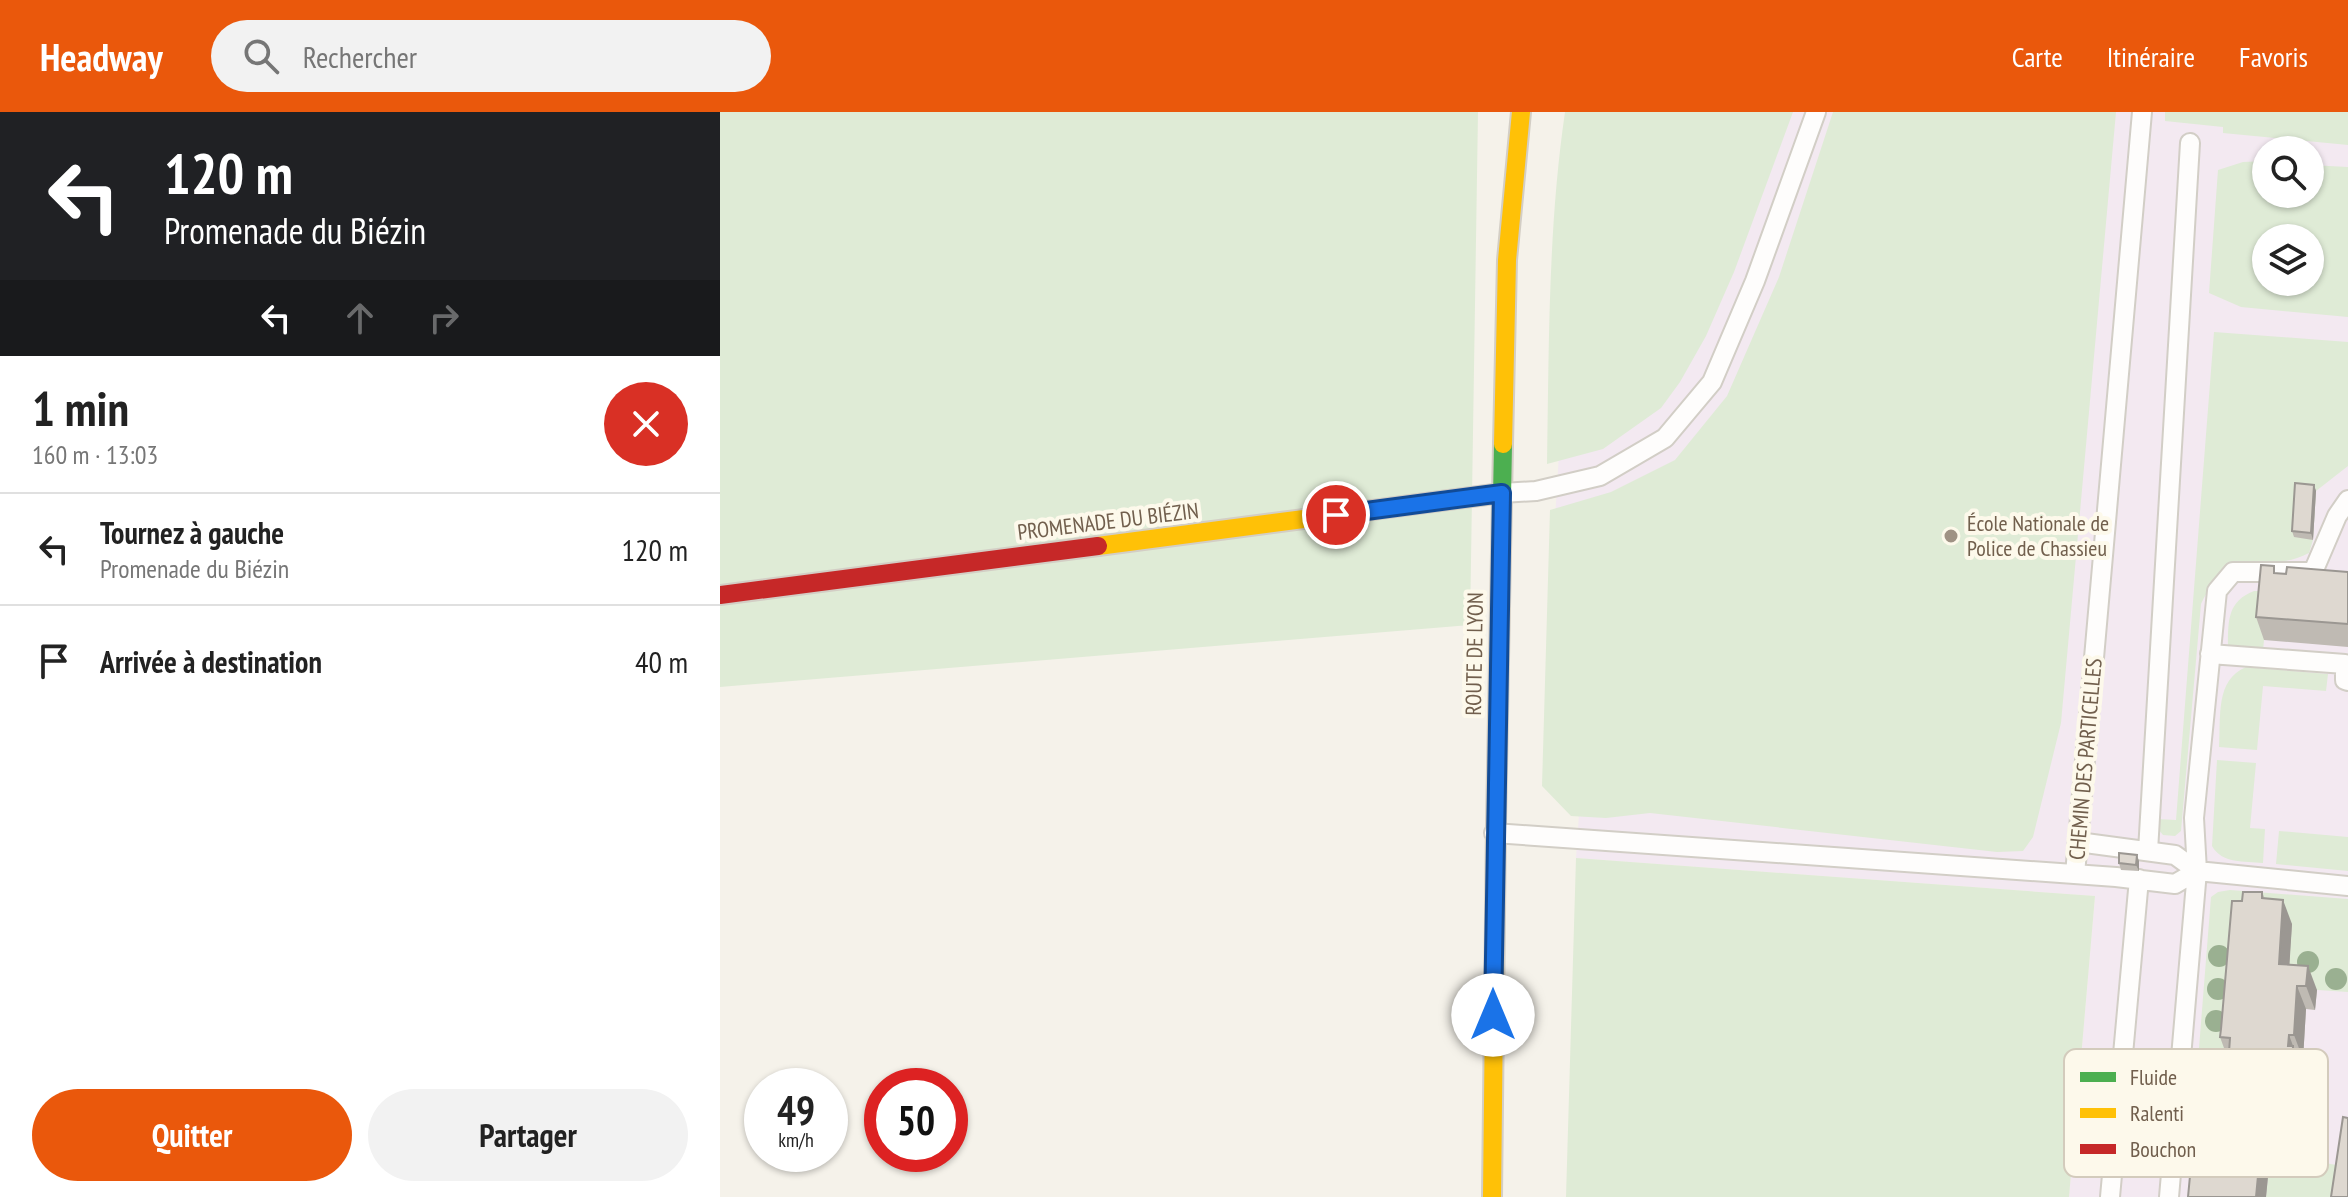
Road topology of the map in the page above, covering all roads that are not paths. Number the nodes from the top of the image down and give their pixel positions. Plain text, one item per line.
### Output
1 (1509, 112) edge
2 (1521, 112) edge
3 (1816, 112) edge
4 (2142, 112) edge
5 (2190, 143) dead end
6 (1510, 179) junction
7 (1502, 493) junction
8 (2348, 500) edge
9 (2313, 572) junction
10 (2336, 576) edge
11 (720, 595) edge
12 (2210, 654) junction
13 (2348, 681) edge
14 (1494, 833) junction
15 (2078, 842) junction
16 (2148, 851) junction
17 (2197, 871) junction
18 (2075, 874) junction
19 (2139, 879) junction
20 (2348, 886) edge
21 (2123, 1049) edge
22 (2182, 1049) edge
23 (2112, 1177) edge
24 (2171, 1177) edge
25 (1492, 1197) edge
26 (2110, 1197) edge
27 (2169, 1197) edge

1 - 6 lane
2 - 6 main road, ROUTE DE LYON
3 - 7 lane
4 - 15 lane, CHEMIN DES PARTICELLES
5 - 16 lane
6 - 7 main road, ROUTE DE LYON
7 - 11 main road, PROMENADE DU BIÉZIN
7 - 14 main road, ROUTE DE LYON
8 - 9 lane
9 - 10 lane
9 - 12 lane
12 - 13 lane
12 - 17 lane
14 - 18 lane, CHEMIN DES PARTICELLES
14 - 25 main road, ROUTE DE LYON
15 - 16 lane
15 - 18 lane, CHEMIN DES PARTICELLES
16 - 17 lane
17 - 19 lane
17 - 20 lane
17 - 22 lane
18 - 19 lane
19 - 21 lane
23 - 26 lane
24 - 27 lane

